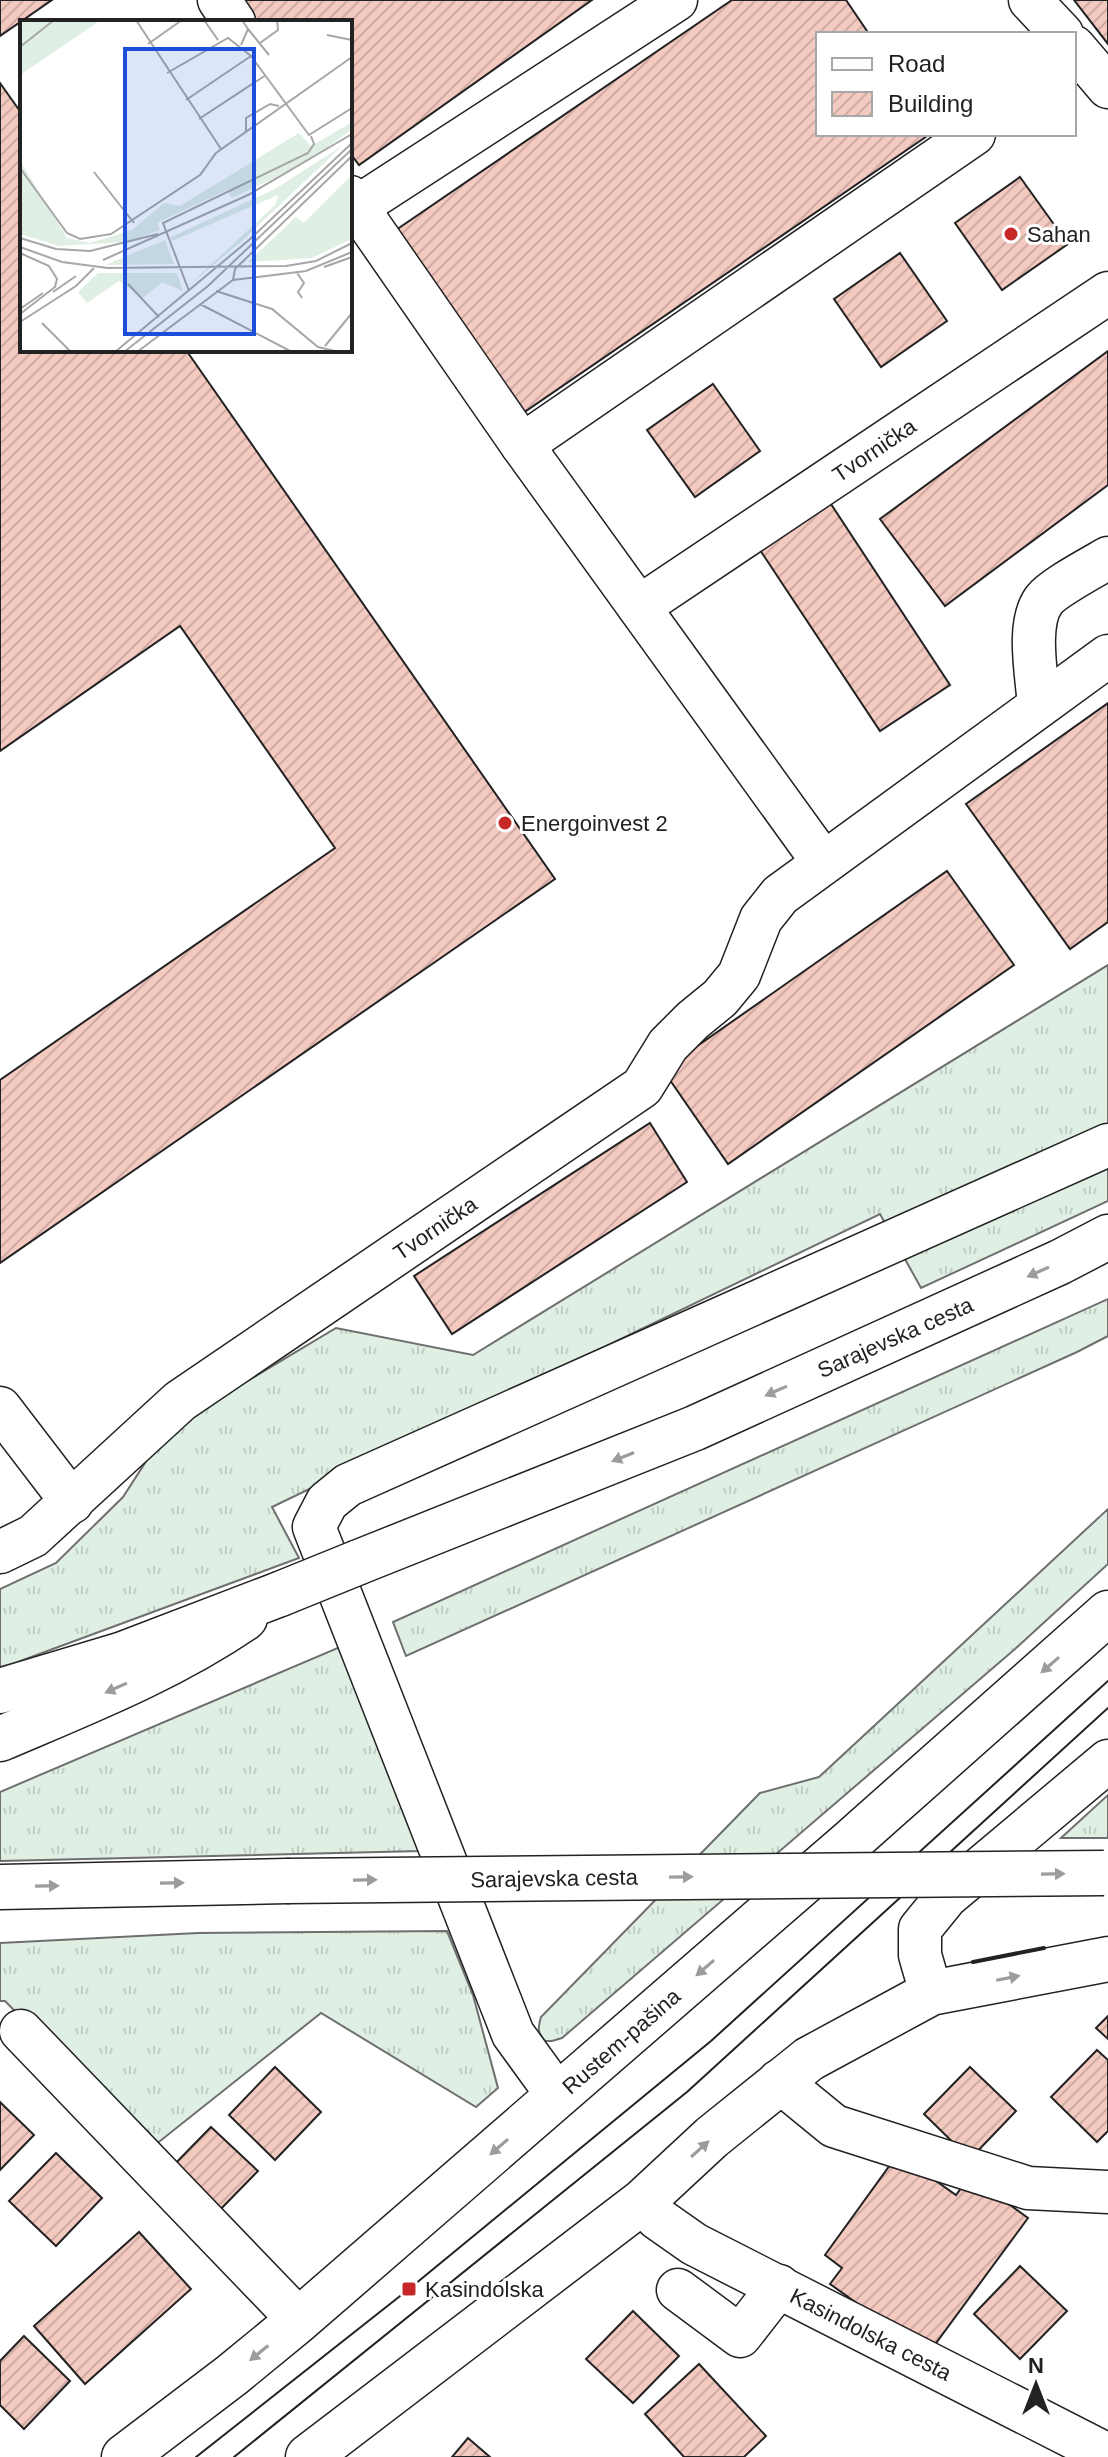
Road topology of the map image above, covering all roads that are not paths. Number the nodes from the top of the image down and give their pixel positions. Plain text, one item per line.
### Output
1 (219, 0) edge
2 (676, 0) edge
3 (1030, 0) edge
4 (233, 20) edge
5 (1058, 32) edge
6 (971, 136) edge
7 (353, 202) edge
8 (1108, 293) edge
9 (522, 445) junction
10 (1108, 558) edge
11 (639, 607) junction
12 (1108, 656) edge
13 (1039, 706) junction
14 (823, 862) junction
15 (1108, 1145) edge
16 (1108, 1237) edge
17 (0, 1408) edge
18 (72, 1502) junction
19 (0, 1552) edge
20 (280, 1594) junction
21 (1108, 1613) edge
22 (0, 1691) edge
23 (0, 1739) edge
24 (1108, 1761) edge
25 (1106, 1873) edge
26 (0, 1887) edge
27 (1108, 1959) edge
28 (931, 1993) junction
29 (21, 2031) dead end
30 (779, 2081) junction
31 (558, 2096) junction
32 (1108, 2192) edge
33 (642, 2202) junction
34 (779, 2286) junction
35 (678, 2290) dead end
36 (299, 2320) junction
37 (1108, 2455) edge
38 (124, 2457) edge
39 (308, 2457) edge

1 - 4 street
2 - 7 street
3 - 5 street
6 - 9 street
7 - 9 street
8 - 11 street, Tvornička
9 - 11 street
10 - 13 street
11 - 14 street
12 - 13 street, Tvornička
13 - 14 street, Tvornička
14 - 18 street, Tvornička
15 - 31 street
16 -> 20 main road, Sarajevska cesta, bridge
17 - 18 street
18 - 19 street, Tvornička
20 - 22 main road
20 -> 23 main road
21 -> 31 main road, Rustem-pašina
24 - 28 street
26 -> 25 main road, Sarajevska cesta, bridge
28 -> 27 main road
28 - 30 main road
29 - 36 street
30 - 32 street
33 -> 30 main road
31 -> 36 main road, Rustem-pašina
33 - 34 street, Kasindolska cesta
33 - 39 main road
34 - 35 street
34 - 37 street, Kasindolska cesta
36 -> 38 main road, Rustem-pašina

